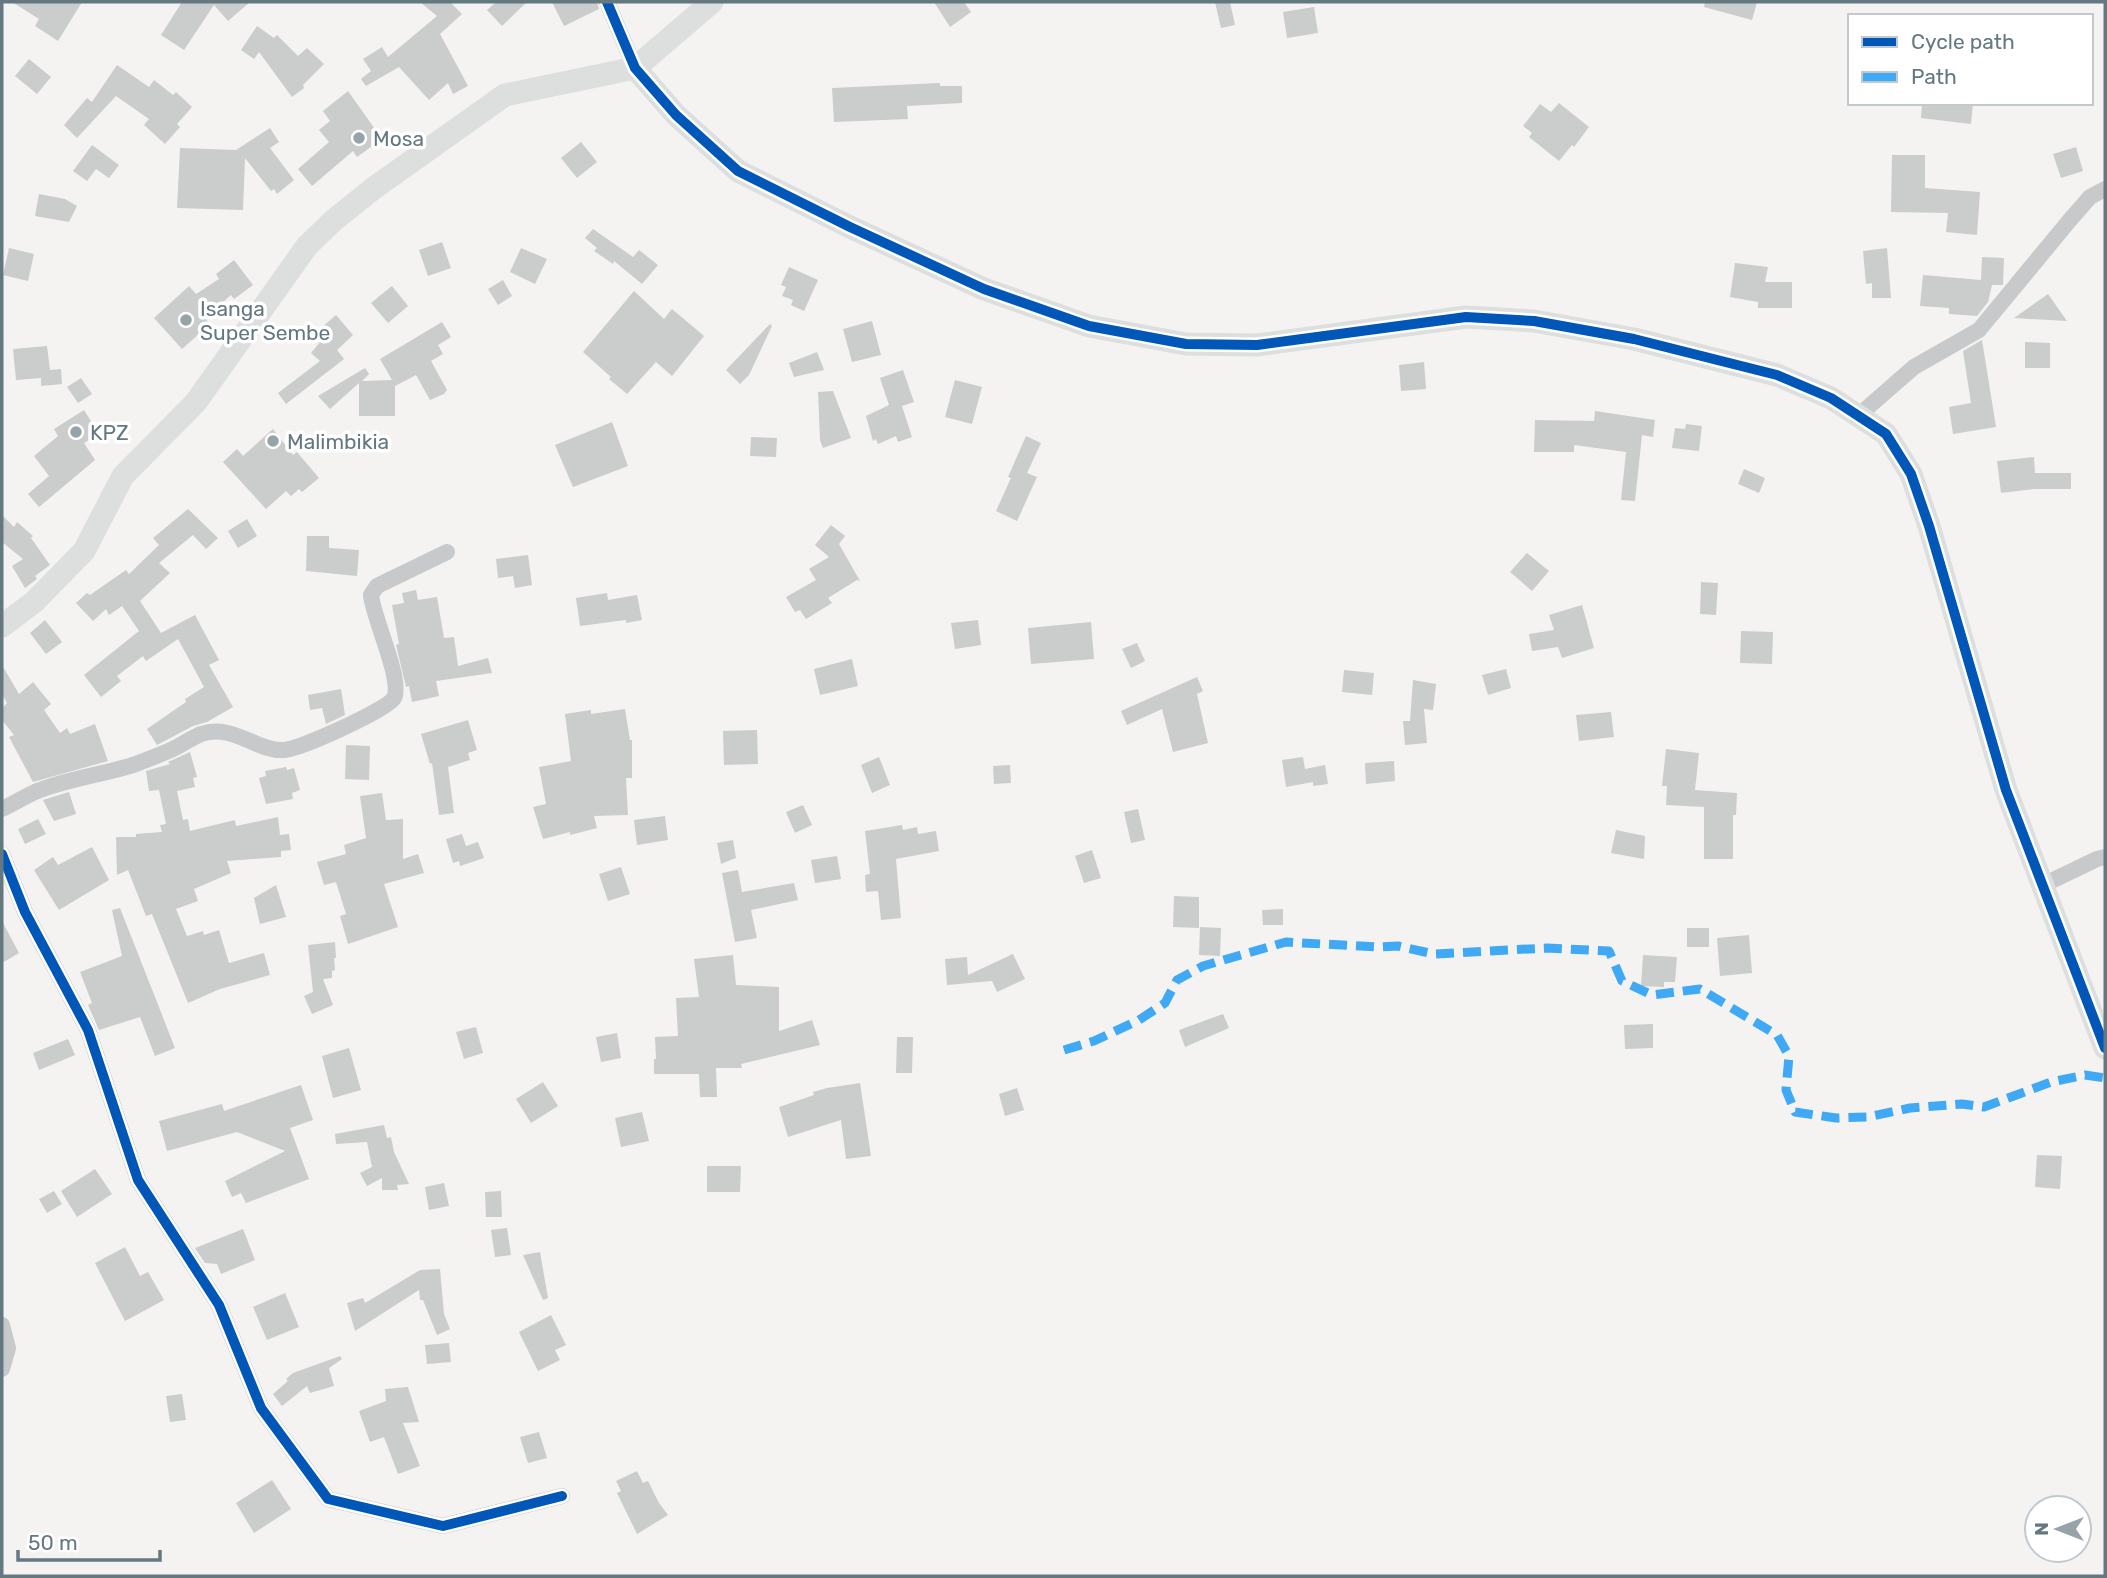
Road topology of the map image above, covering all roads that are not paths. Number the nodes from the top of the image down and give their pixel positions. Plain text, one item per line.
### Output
1 (607, 2) edge
2 (712, 2) edge
3 (635, 68) junction
4 (2105, 189) edge
5 (1858, 416) junction
6 (447, 552) dead end
7 (2, 626) edge
8 (2, 810) edge
9 (2, 854) edge
10 (2105, 857) edge
11 (2043, 885) junction
12 (2105, 1048) edge
13 (2, 1325) edge
14 (2, 1369) edge
15 (562, 1496) dead end

1 - 3 street
2 - 3 street
3 - 5 street
3 - 7 street
4 - 5 street
5 - 11 street
6 - 8 street
9 - 15 street
10 - 11 street
11 - 12 street
13 - 14 street

